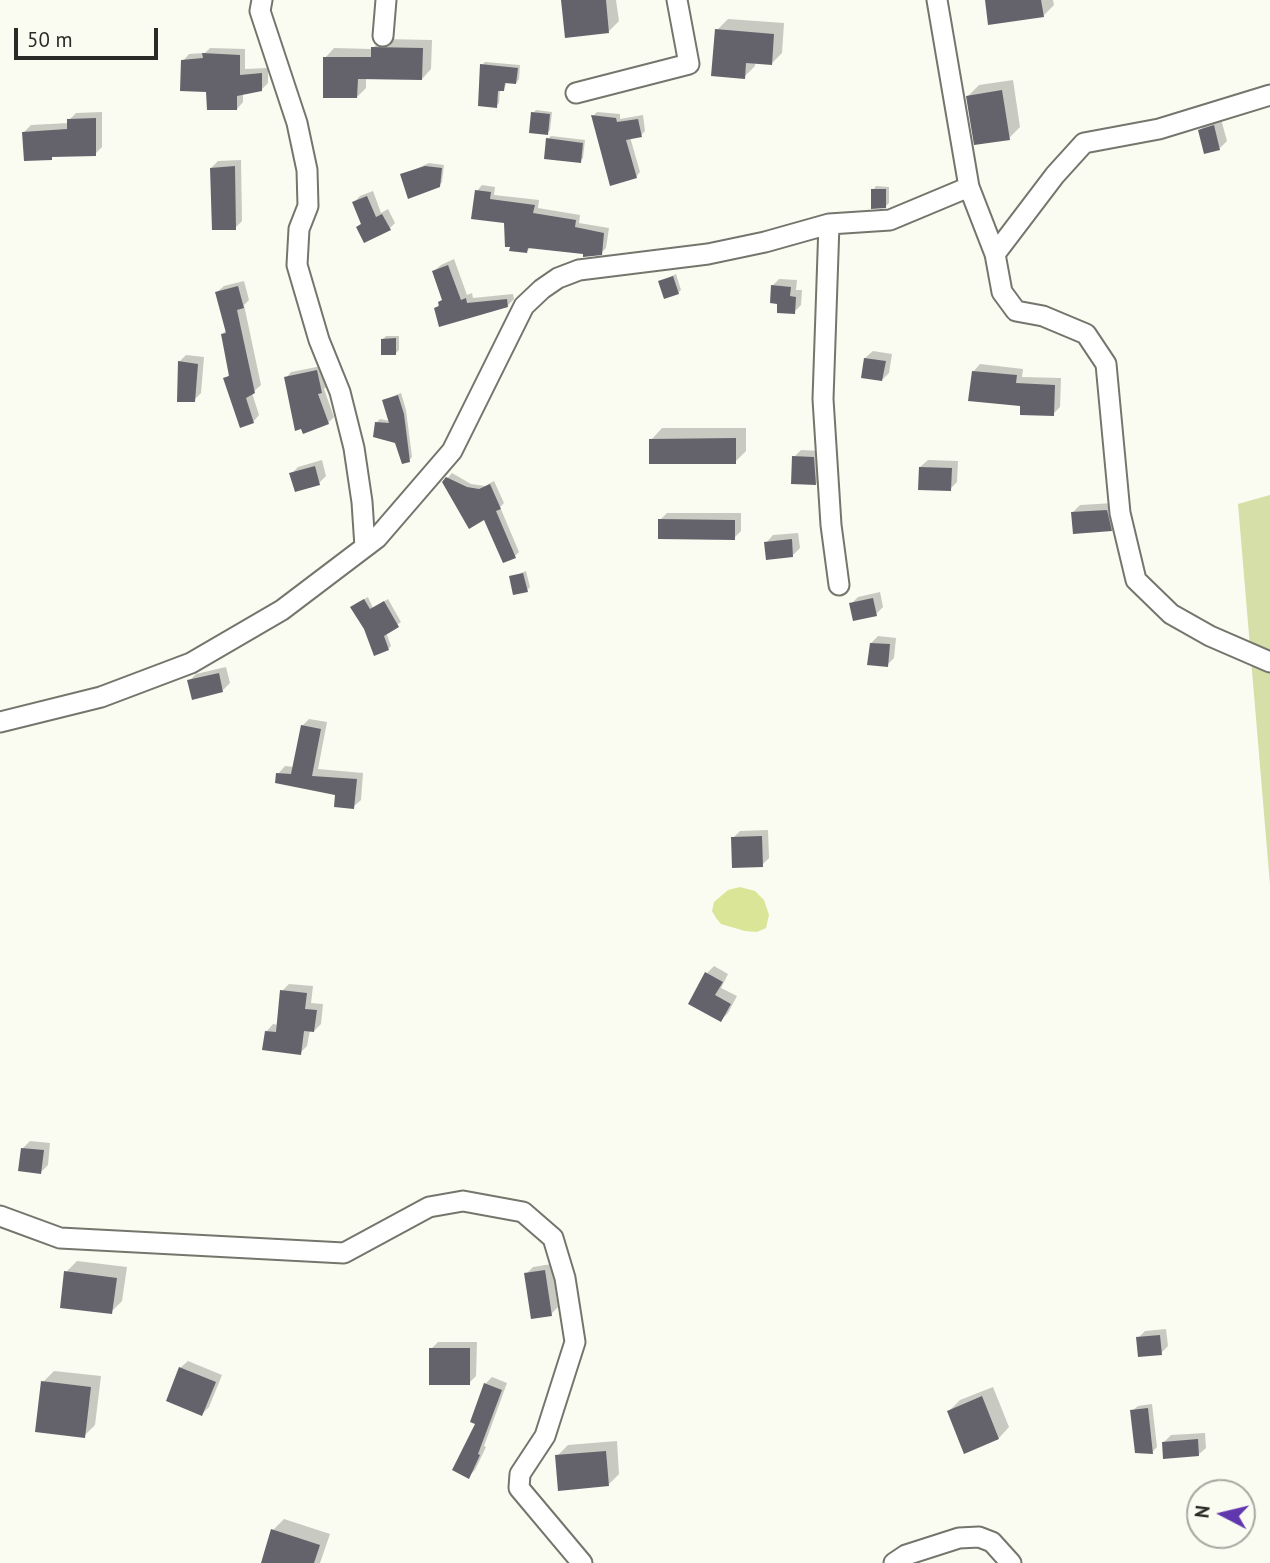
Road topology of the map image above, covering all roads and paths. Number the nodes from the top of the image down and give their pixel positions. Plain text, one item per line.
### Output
1 (262, 0) edge
2 (386, 0) edge
3 (677, 0) edge
4 (937, 0) edge
5 (383, 36) dead end
6 (576, 93) dead end
7 (1270, 95) edge
8 (970, 187) junction
9 (830, 224) junction
10 (995, 254) junction
11 (365, 547) junction
12 (839, 585) dead end
13 (1270, 662) edge
14 (0, 722) edge
15 (0, 1216) edge
16 (582, 1563) edge
17 (894, 1563) edge
18 (1011, 1563) edge

1 - 11 street
2 - 5 street
3 - 6 street
4 - 8 street
7 - 10 street
8 - 9 street
8 - 10 street
9 - 11 street
9 - 12 street
10 - 13 street
11 - 14 street
15 - 16 street
17 - 18 street

